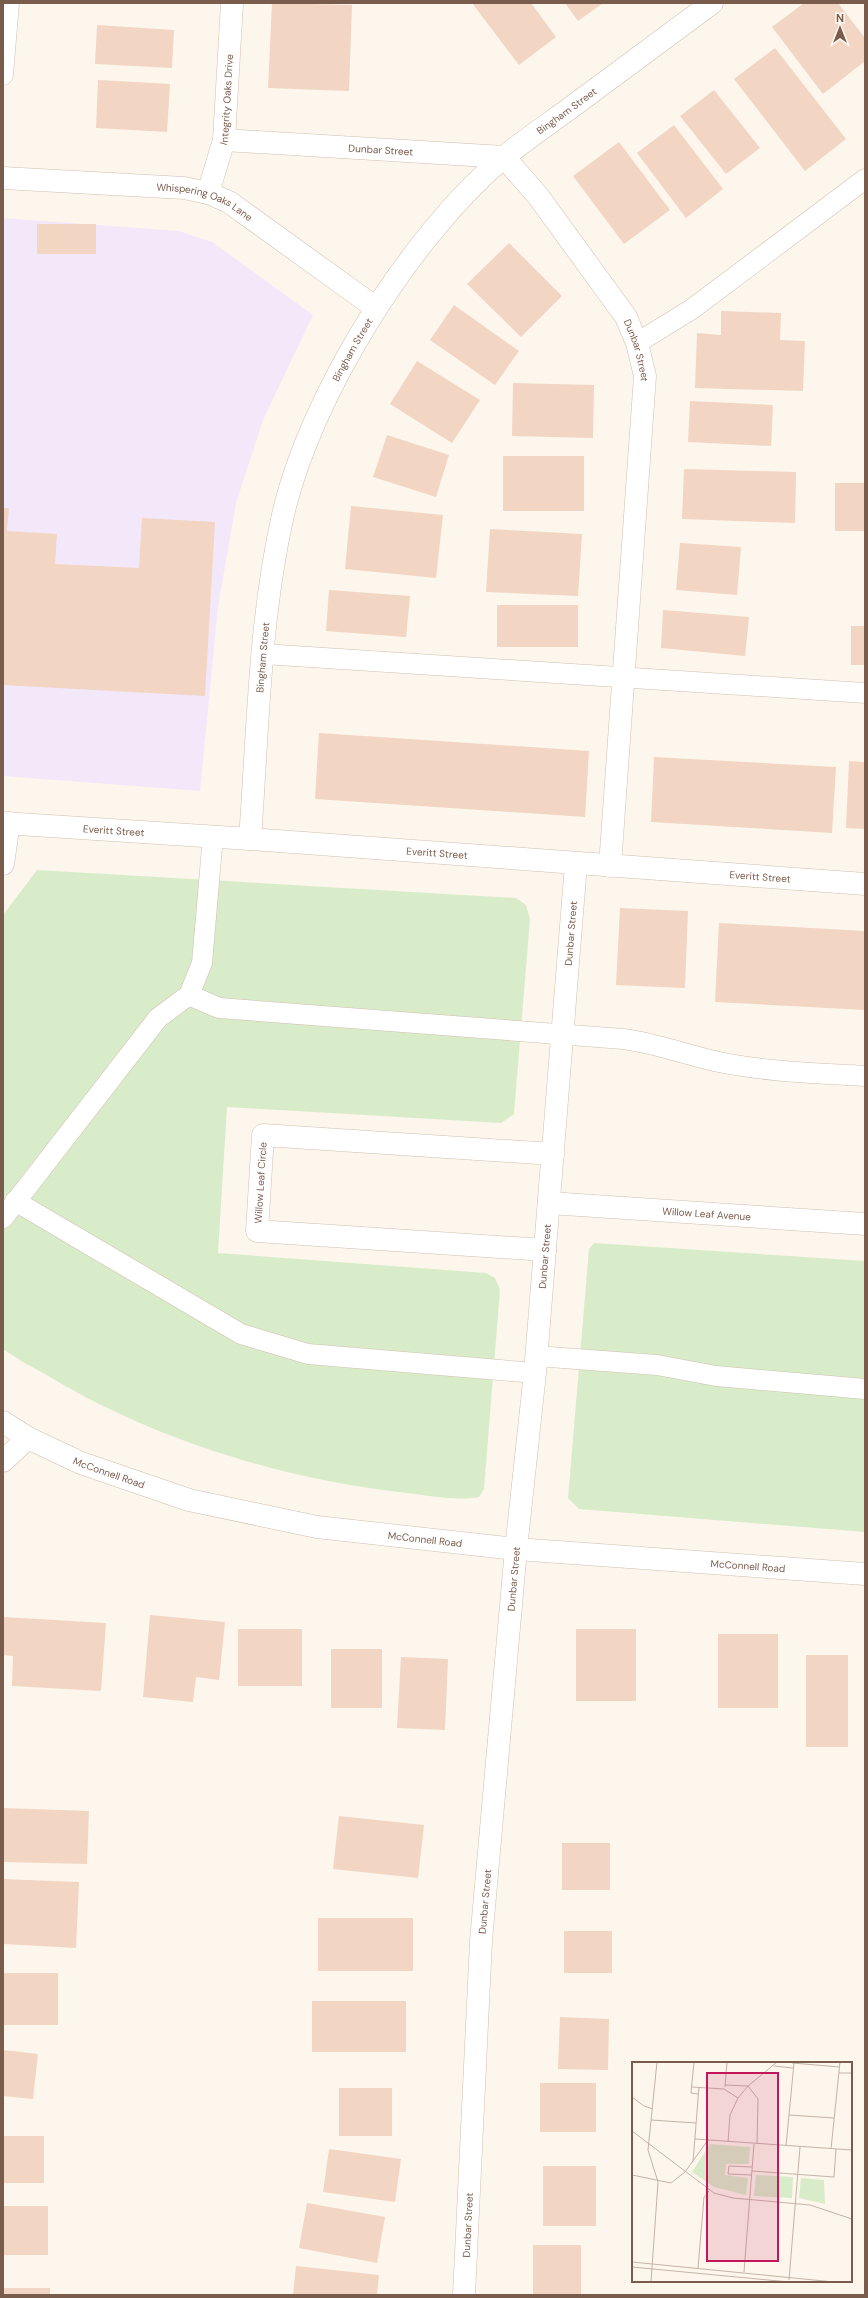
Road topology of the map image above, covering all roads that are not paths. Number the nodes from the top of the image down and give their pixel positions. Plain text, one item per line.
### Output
1 (9, 3) edge
2 (232, 3) edge
3 (712, 3) edge
4 (3, 75) edge
5 (224, 140) junction
6 (504, 157) junction
7 (3, 178) edge
8 (865, 179) edge
9 (208, 193) junction
10 (376, 308) junction
11 (637, 343) junction
12 (264, 654) junction
13 (623, 677) junction
14 (865, 692) edge
15 (6, 823) edge
16 (213, 836) junction
17 (250, 838) junction
18 (3, 864) edge
19 (576, 864) junction
20 (610, 866) junction
21 (865, 884) edge
22 (189, 995) junction
23 (562, 1034) junction
24 (865, 1076) edge
25 (553, 1154) junction
26 (15, 1201) junction
27 (549, 1203) junction
28 (3, 1218) edge
29 (865, 1224) edge
30 (546, 1250) junction
31 (536, 1365) junction
32 (865, 1390) edge
33 (3, 1422) edge
34 (28, 1438) junction
35 (3, 1461) edge
36 (516, 1549) junction
37 (865, 1574) edge
38 (464, 2295) edge

1 - 4 lane
2 - 5 street, Integrity Oaks Drive
3 - 6 street, Bingham Street
5 - 6 street, Dunbar Street
5 - 9 street, Integrity Oaks Drive
6 - 10 street, Bingham Street
6 - 11 street, Dunbar Street
7 - 9 street, Whispering Oaks Lane
8 - 11 lane
9 - 10 street, Whispering Oaks Lane
10 - 12 street, Bingham Street
11 - 13 street, Dunbar Street
12 - 13 lane
12 - 17 street, Bingham Street
13 - 14 lane
13 - 20 street, Dunbar Street
15 - 16 street, Everitt Street
15 - 18 street, Everitt Street
16 - 17 street, Everitt Street
16 - 22 lane
17 - 19 street, Everitt Street
19 - 20 street, Everitt Street
19 - 23 street, Dunbar Street
20 - 21 street, Everitt Street
22 - 23 lane
22 - 26 lane
23 - 24 lane
23 - 25 street, Dunbar Street
25 - 27 street, Dunbar Street
25 - 30 street, Willow Leaf Circle
26 - 28 lane
26 - 31 lane
27 - 29 street, Willow Leaf Avenue
27 - 30 street, Dunbar Street
30 - 31 street, Dunbar Street
31 - 32 lane
31 - 36 street, Dunbar Street
33 - 34 street, McConnell Road
34 - 35 street
34 - 36 street, McConnell Road
36 - 37 street, McConnell Road
36 - 38 street, Dunbar Street

